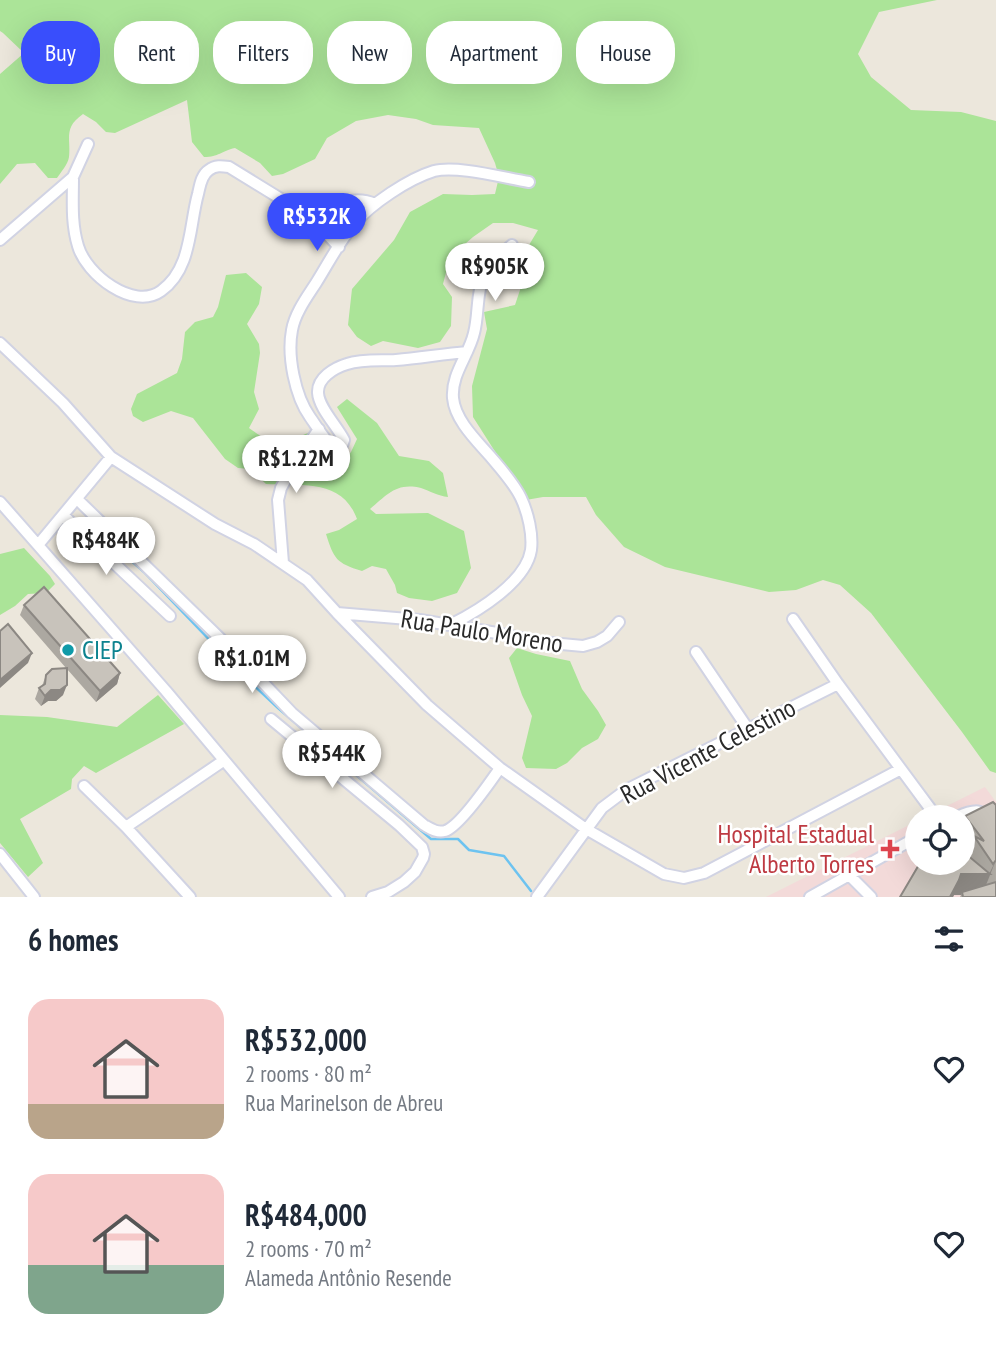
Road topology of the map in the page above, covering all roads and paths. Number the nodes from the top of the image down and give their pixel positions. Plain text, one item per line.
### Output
1 (88, 144) dead end
2 (73, 177) junction
3 (529, 182) dead end
4 (375, 204) junction
5 (312, 218) junction
6 (0, 240) edge
7 (512, 244) dead end
8 (339, 247) junction
9 (0, 344) edge
10 (467, 352) junction
11 (319, 429) junction
12 (111, 457) junction
13 (77, 499) junction
14 (0, 502) edge
15 (63, 515) junction
16 (38, 545) junction
17 (284, 563) junction
18 (337, 613) junction
19 (170, 616) dead end
20 (793, 618) dead end
21 (619, 622) dead end
22 (452, 624) junction
23 (696, 652) dead end
24 (838, 684) junction
25 (271, 719) dead end
26 (748, 729) junction
27 (223, 761) junction
28 (500, 768) junction
29 (901, 769) junction
30 (84, 786) dead end
31 (928, 805) edge
32 (975, 811) edge
33 (996, 823) edge
34 (126, 827) junction
35 (586, 829) junction
36 (905, 844) edge
37 (0, 853) edge
38 (849, 875) junction
39 (542, 895) edge
40 (34, 897) edge
41 (190, 897) edge
42 (338, 897) edge
43 (372, 897) edge
44 (810, 897) edge
45 (871, 897) edge

1 - 2 street
2 - 5 street
2 - 6 street
3 - 4 street
4 - 5 street
4 - 8 street
5 - 8 street
7 - 10 street
8 - 11 street
9 - 12 street
10 - 11 street
10 - 22 street
11 - 17 street
12 - 13 street
12 - 17 street
13 - 15 street
13 - 28 street
14 - 16 street
15 - 16 street
15 - 19 street
16 - 27 street
17 - 18 street
18 - 22 street, Rua Paulo Moreno
18 - 28 street
20 - 24 street
21 - 22 street, Rua Paulo Moreno
23 - 26 street
24 - 26 street, Rua Vicente Celestino
24 - 29 street
25 - 43 street
26 - 35 street, Rua Vicente Celestino
27 - 34 street
27 - 42 street
28 - 35 street
29 - 31 street
29 - 35 street
30 - 34 street
32 - 33 street
34 - 41 street
35 - 39 street, Rua Vicente Celestino
36 - 38 street
37 - 40 street
38 - 44 street
38 - 45 street

